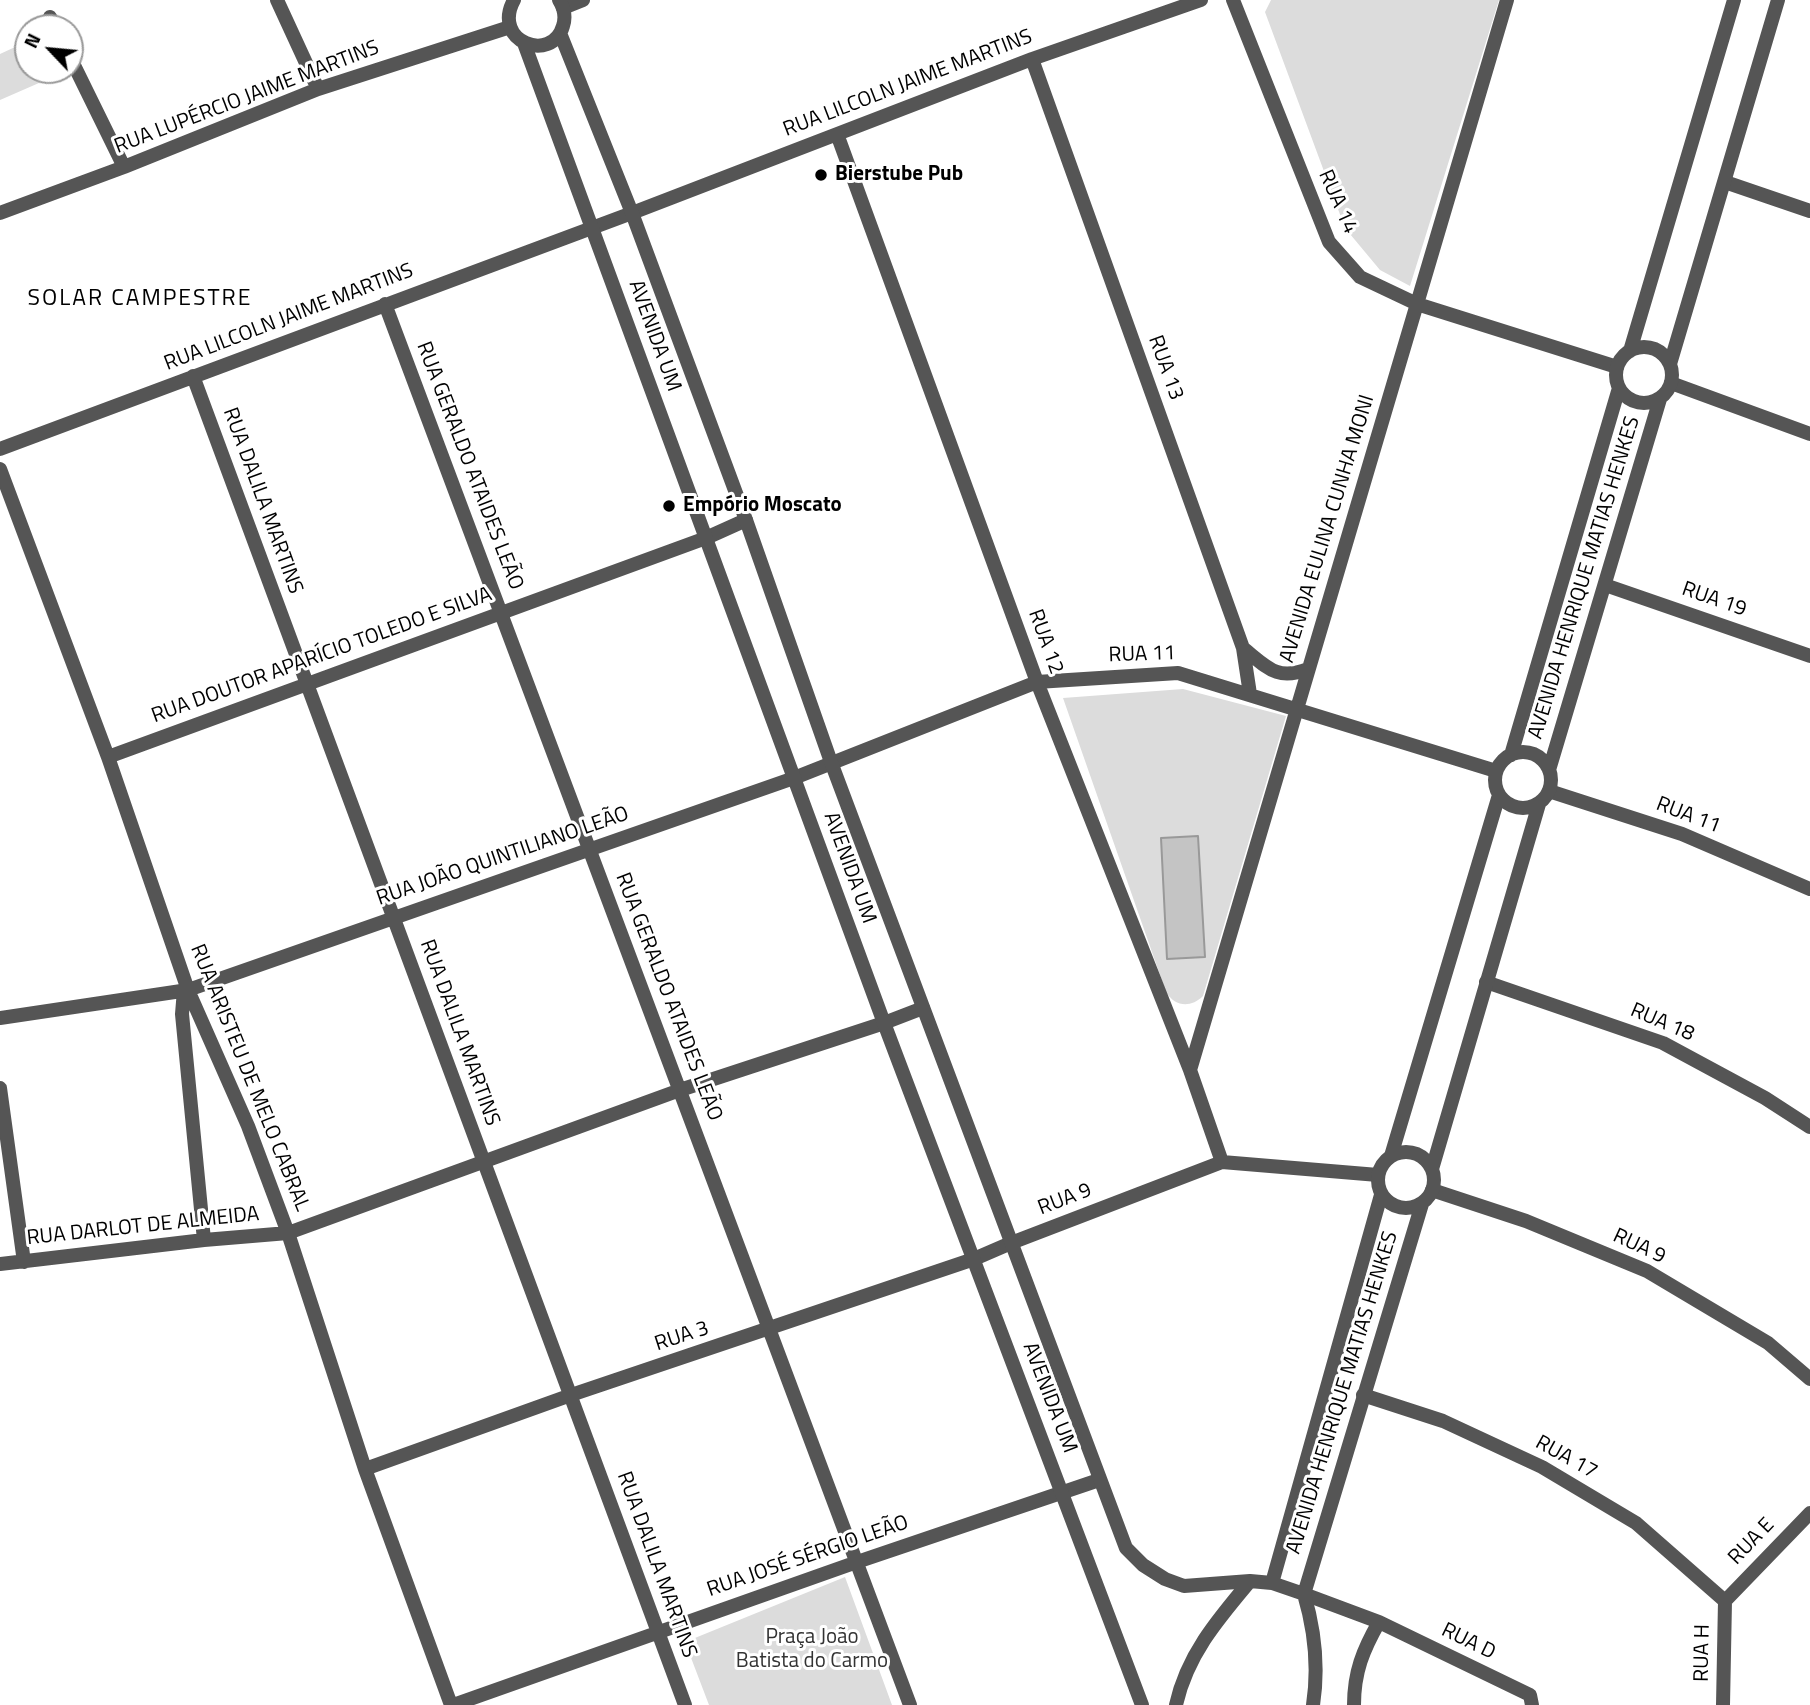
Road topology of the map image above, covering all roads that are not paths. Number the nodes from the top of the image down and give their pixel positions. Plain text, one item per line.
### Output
1 (277, 0) edge
2 (583, 0) edge
3 (1201, 0) edge
4 (1233, 0) edge
5 (1507, 0) edge
6 (1734, 0) edge
7 (1778, 0) edge
8 (510, 3) edge
9 (561, 4) edge
10 (510, 27) junction
11 (560, 33) junction
12 (524, 43) junction
13 (1032, 59) junction
14 (83, 84) edge
15 (318, 89) junction
16 (836, 134) junction
17 (124, 167) junction
18 (1725, 182) junction
19 (1810, 211) edge
20 (0, 213) edge
21 (632, 213) junction
22 (593, 228) junction
23 (385, 304) junction
24 (1418, 304) junction
25 (1630, 351) junction
26 (1670, 365) junction
27 (1617, 367) junction
28 (193, 376) junction
29 (1671, 383) junction
30 (1619, 388) junction
31 (1660, 399) junction
32 (1810, 434) edge
33 (0, 449) edge
34 (0, 470) edge
35 (746, 520) junction
36 (706, 538) junction
37 (1605, 585) junction
38 (501, 613) junction
39 (1244, 648) junction
40 (1810, 656) edge
41 (1308, 669) junction
42 (1037, 681) junction
43 (307, 684) junction
44 (1250, 694) junction
45 (1297, 710) junction
46 (1511, 755) junction
47 (108, 757) junction
48 (831, 762) junction
49 (1549, 770) junction
50 (1496, 771) junction
51 (794, 778) junction
52 (1549, 791) junction
53 (1499, 795) junction
54 (1539, 804) junction
55 (590, 849) junction
56 (1810, 889) edge
57 (394, 918) junction
58 (1486, 982) junction
59 (186, 990) junction
60 (923, 1008) junction
61 (0, 1017) edge
62 (884, 1024) junction
63 (1190, 1070) junction
64 (0, 1088) edge
65 (680, 1090) junction
66 (1810, 1127) edge
67 (1391, 1156) junction
68 (484, 1161) junction
69 (1222, 1162) junction
70 (1432, 1169) junction
71 (1378, 1175) junction
72 (1432, 1190) junction
73 (1381, 1195) junction
74 (1422, 1204) junction
75 (288, 1233) junction
76 (204, 1240) junction
77 (1011, 1243) junction
78 (974, 1259) junction
79 (24, 1262) junction
80 (0, 1264) edge
81 (770, 1330) junction
82 (1810, 1379) edge
83 (571, 1395) junction
84 (1363, 1395) junction
85 (365, 1469) junction
86 (1099, 1480) junction
87 (1062, 1493) junction
88 (1810, 1513) edge
89 (857, 1562) junction
90 (1250, 1581) junction
91 (1272, 1583) junction
92 (1304, 1594) junction
93 (1725, 1601) junction
94 (1379, 1622) junction
95 (659, 1631) junction
96 (452, 1705) edge
97 (685, 1705) edge
98 (910, 1705) edge
99 (1142, 1705) edge
100 (1176, 1705) edge
101 (1313, 1705) edge
102 (1354, 1705) edge
103 (1532, 1705) edge
104 (1723, 1705) edge

1 - 15 street
2 - 9 street
3 - 13 street, RUA LILCOLN JAIME MARTINS
4 - 24 street, RUA 14
5 - 24 street, AVENIDA EULINA CUNHA MONI
6 - 25 street
7 - 18 street
8 - 10 street
9 - 11 street
10 - 12 street
10 - 15 street, RUA LUPÉRCIO JAIME MARTINS
11 - 12 street
11 - 21 street, AVENIDA UM
12 - 22 street, AVENIDA UM
13 - 16 street, RUA LILCOLN JAIME MARTINS
13 - 39 street, RUA 13
14 - 17 street
15 - 17 street, RUA LUPÉRCIO JAIME MARTINS
16 - 21 street, RUA LILCOLN JAIME MARTINS
16 - 42 street, RUA 12
17 - 20 street, RUA LUPÉRCIO JAIME MARTINS
18 - 19 street
18 - 26 street
21 - 22 street, RUA LILCOLN JAIME MARTINS
21 - 35 street, AVENIDA UM
22 - 23 street, RUA LILCOLN JAIME MARTINS
22 - 36 street, AVENIDA UM
23 - 28 street, RUA LILCOLN JAIME MARTINS
23 - 38 street, RUA GERALDO ATAIDES LEÃO
24 - 27 street, RUA 14
24 - 41 street, AVENIDA EULINA CUNHA MONI
25 - 26 street
25 - 27 street
26 - 29 street
27 - 30 street
28 - 33 street, RUA LILCOLN JAIME MARTINS
28 - 43 street, RUA DALILA MARTINS
29 - 31 street
29 - 32 street
30 - 31 street
30 - 46 street, AVENIDA HENRIQUE MATIAS HENKES
31 - 37 street, AVENIDA HENRIQUE MATIAS HENKES
34 - 47 street, RUA ARISTEU DE MELO CABRAL
35 - 36 street, RUA DOUTOR APARÍCIO TOLEDO E SILVA
35 - 48 street, AVENIDA UM
36 - 38 street, RUA DOUTOR APARÍCIO TOLEDO E SILVA
36 - 51 street, AVENIDA UM
37 - 40 street, RUA 19
37 - 49 street, AVENIDA HENRIQUE MATIAS HENKES
38 - 43 street, RUA DOUTOR APARÍCIO TOLEDO E SILVA
38 - 55 street, RUA GERALDO ATAIDES LEÃO
39 - 41 street
39 - 44 street, RUA 13
41 - 45 street, AVENIDA EULINA CUNHA MONI
42 - 44 street, RUA 11
42 - 48 street, RUA 11
42 - 63 street, RUA 12
43 - 47 street, RUA DOUTOR APARÍCIO TOLEDO E SILVA
43 - 57 street, RUA DALILA MARTINS
44 - 45 street, RUA 11
45 - 50 street, RUA 11
45 - 63 street, AVENIDA EULINA CUNHA MONI
46 - 49 street
46 - 50 street
47 - 59 street, RUA ARISTEU DE MELO CABRAL
48 - 51 street, RUA JOÃO QUINTILIANO LEÃO
48 - 60 street, AVENIDA UM
49 - 52 street
50 - 53 street
51 - 55 street, RUA JOÃO QUINTILIANO LEÃO
51 - 62 street, AVENIDA UM
52 - 54 street
52 - 56 street, RUA 11
53 - 54 street
53 - 67 street
54 - 58 street
55 - 57 street, RUA JOÃO QUINTILIANO LEÃO
55 - 65 street, RUA GERALDO ATAIDES LEÃO
57 - 59 street, RUA JOÃO QUINTILIANO LEÃO
57 - 68 street, RUA DALILA MARTINS
58 - 66 street, RUA 18
58 - 70 street
59 - 61 street, RUA JOÃO QUINTILIANO LEÃO
59 - 75 street, RUA ARISTEU DE MELO CABRAL
59 - 76 street
60 - 62 street, RUA DARLOT DE ALMEIDA
60 - 77 street, AVENIDA UM
62 - 65 street, RUA DARLOT DE ALMEIDA
62 - 78 street, AVENIDA UM
63 - 69 street, RUA 12
64 - 79 street
65 - 68 street, RUA DARLOT DE ALMEIDA
65 - 81 street, RUA GERALDO ATAIDES LEÃO
67 - 70 street
67 - 71 street
68 - 75 street, RUA DARLOT DE ALMEIDA
68 - 83 street, RUA DALILA MARTINS
69 - 71 street, RUA 9
69 - 77 street, RUA 9
70 - 72 street
71 - 73 street
72 - 74 street
72 - 82 street, RUA 9
73 - 74 street
73 - 91 street, AVENIDA HENRIQUE MATIAS HENKES
74 - 84 street, AVENIDA HENRIQUE MATIAS HENKES
75 - 76 street, RUA DARLOT DE ALMEIDA
75 - 85 street, RUA ARISTEU DE MELO CABRAL
76 - 79 street, RUA DARLOT DE ALMEIDA
77 - 78 street, RUA 3
77 - 86 street, AVENIDA UM
78 - 81 street, RUA 3
78 - 87 street, AVENIDA UM
79 - 80 street, RUA DARLOT DE ALMEIDA
81 - 83 street, RUA 3
81 - 89 street, RUA GERALDO ATAIDES LEÃO
83 - 85 street, RUA 3
83 - 95 street, RUA DALILA MARTINS
84 - 92 street, AVENIDA HENRIQUE MATIAS HENKES
84 - 93 street, RUA 17
85 - 96 street, RUA ARISTEU DE MELO CABRAL
86 - 87 street, RUA JOSÉ SÉRGIO LEÃO
86 - 90 street, AVENIDA UM
87 - 89 street, RUA JOSÉ SÉRGIO LEÃO
87 - 99 street, AVENIDA UM
88 - 93 street, RUA E
89 - 95 street, RUA JOSÉ SÉRGIO LEÃO
89 - 98 street, RUA GERALDO ATAIDES LEÃO
90 - 91 street, AVENIDA UM
90 - 100 street
91 - 92 street, RUA D
92 - 94 street, RUA D
92 - 101 street
93 - 104 street, RUA H
94 - 102 street
94 - 103 street, RUA D
95 - 96 street, RUA JOSÉ SÉRGIO LEÃO
95 - 97 street, RUA DALILA MARTINS

